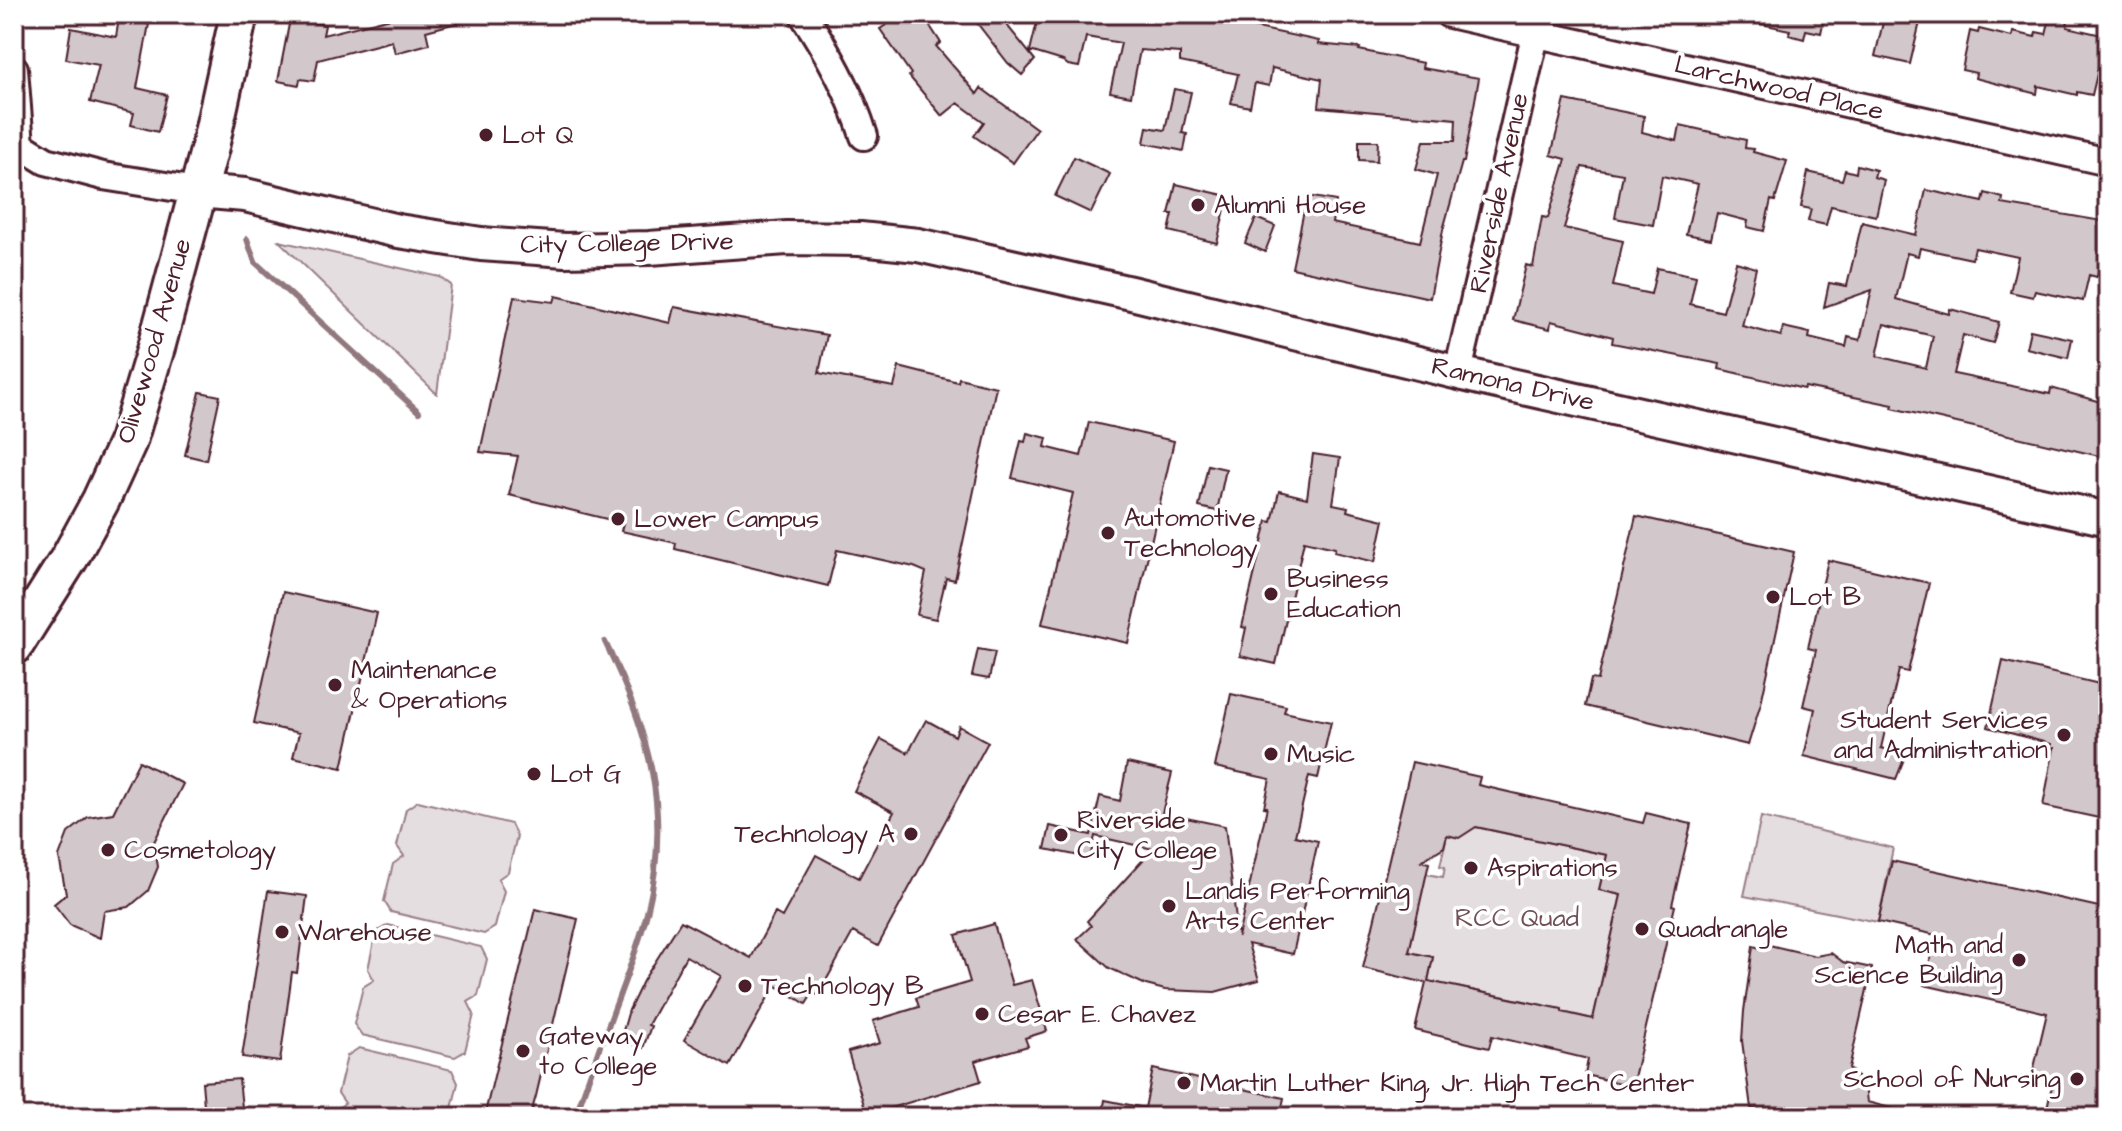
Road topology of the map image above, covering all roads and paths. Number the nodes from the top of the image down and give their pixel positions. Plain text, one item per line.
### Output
1 (239, 14) edge
2 (803, 14) edge
3 (1449, 14) edge
4 (1538, 24) edge
5 (14, 69) edge
6 (864, 136) dead end
7 (2108, 162) edge
8 (197, 191) junction
9 (918, 245) joint
10 (1458, 372) junction
11 (2108, 519) edge
12 (14, 646) edge

1 - 8 main road, Olivewood Avenue
2 - 6 street
3 - 4 street, Larchwood Place
4 - 7 street, Larchwood Place
4 - 10 street, Riverside Avenue
5 - 8 street
8 - 9 street, City College Drive
8 - 12 main road, Olivewood Avenue
9 - 10 street, Ramona Drive
10 - 11 street, Ramona Drive

